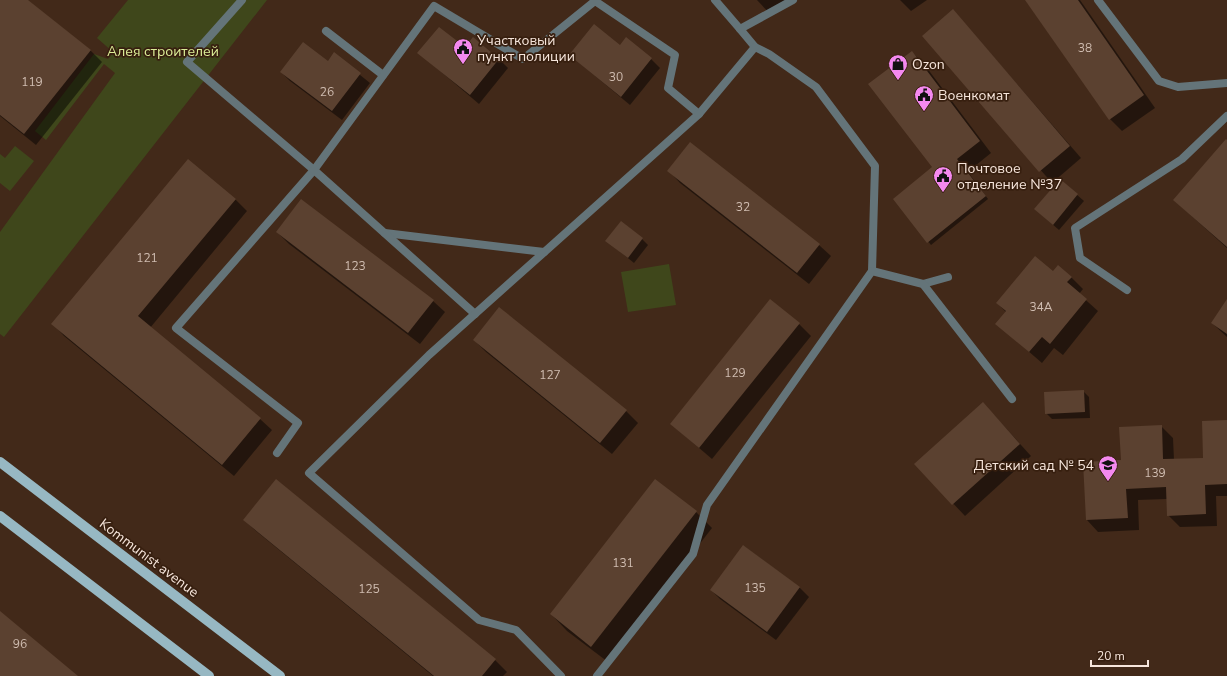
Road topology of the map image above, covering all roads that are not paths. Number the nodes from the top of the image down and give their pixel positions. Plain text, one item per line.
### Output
1 (242, 0) edge
2 (716, 0) edge
3 (793, 0) edge
4 (1098, 0) edge
5 (740, 29) junction
6 (326, 31) dead end
7 (755, 47) junction
8 (383, 75) junction
9 (1227, 83) edge
10 (700, 114) junction
11 (1227, 116) edge
12 (314, 170) junction
13 (385, 233) junction
14 (544, 252) junction
15 (872, 271) junction
16 (948, 277) dead end
17 (923, 284) junction
18 (1127, 290) dead end
19 (475, 314) junction
20 (1012, 399) dead end
21 (277, 453) dead end
22 (0, 462) edge
23 (0, 516) edge
24 (210, 676) edge
25 (280, 676) edge
26 (561, 676) edge
27 (597, 676) edge

1 - 12 lane
2 - 5 lane
3 - 5 lane
4 - 9 lane
5 - 7 lane
6 - 8 lane
7 - 10 lane
7 - 15 lane
8 - 10 lane
8 - 12 lane
10 - 14 lane
11 - 18 lane
12 - 13 lane
12 - 21 lane
13 - 14 lane
13 - 19 lane
14 - 19 lane
15 - 17 lane
15 - 27 lane
16 - 17 lane
17 - 20 lane
19 - 26 lane
22 - 25 main road, Kommunist avenue
23 - 24 main road

